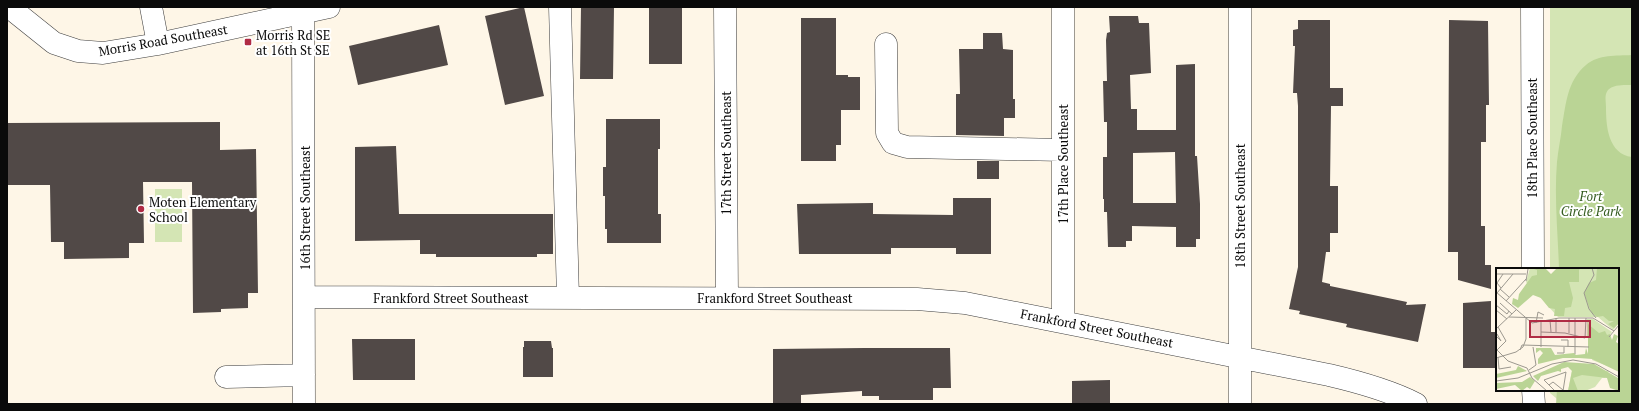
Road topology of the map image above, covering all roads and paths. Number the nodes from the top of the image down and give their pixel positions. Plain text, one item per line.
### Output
1 (8, 7) edge
2 (151, 7) edge
3 (329, 7) edge
4 (560, 7) edge
5 (725, 7) edge
6 (1063, 7) edge
7 (1240, 7) edge
8 (1532, 7) edge
9 (303, 13) junction
10 (158, 44) junction
11 (886, 44) dead end
12 (1063, 150) junction
13 (1533, 268) edge
14 (305, 298) junction
15 (568, 298) junction
16 (727, 298) junction
17 (1063, 321) junction
18 (1240, 357) junction
19 (304, 375) junction
20 (226, 377) dead end
21 (1534, 391) edge
22 (304, 404) edge
23 (1240, 404) edge
24 (1416, 404) edge
25 (1534, 404) edge

1 - 10 street, Morris Road Southeast
2 - 10 street
3 - 9 street, Morris Road Southeast
4 - 15 street
5 - 16 street, 17th Street Southeast
6 - 12 street, 17th Place Southeast
7 - 18 street, 18th Street Southeast
8 - 13 street, 18th Place Southeast
9 - 10 street, Morris Road Southeast
9 - 14 street, 16th Street Southeast
11 - 12 street
12 - 17 street, 17th Place Southeast
14 - 15 street, Frankford Street Southeast
14 - 19 street, 16th Street Southeast
15 - 16 street, Frankford Street Southeast
16 - 17 street, Frankford Street Southeast
17 - 18 street, Frankford Street Southeast
18 - 23 street, 18th Street Southeast
18 - 24 street
19 - 20 street
19 - 22 street, 16th Street Southeast
21 - 25 street

